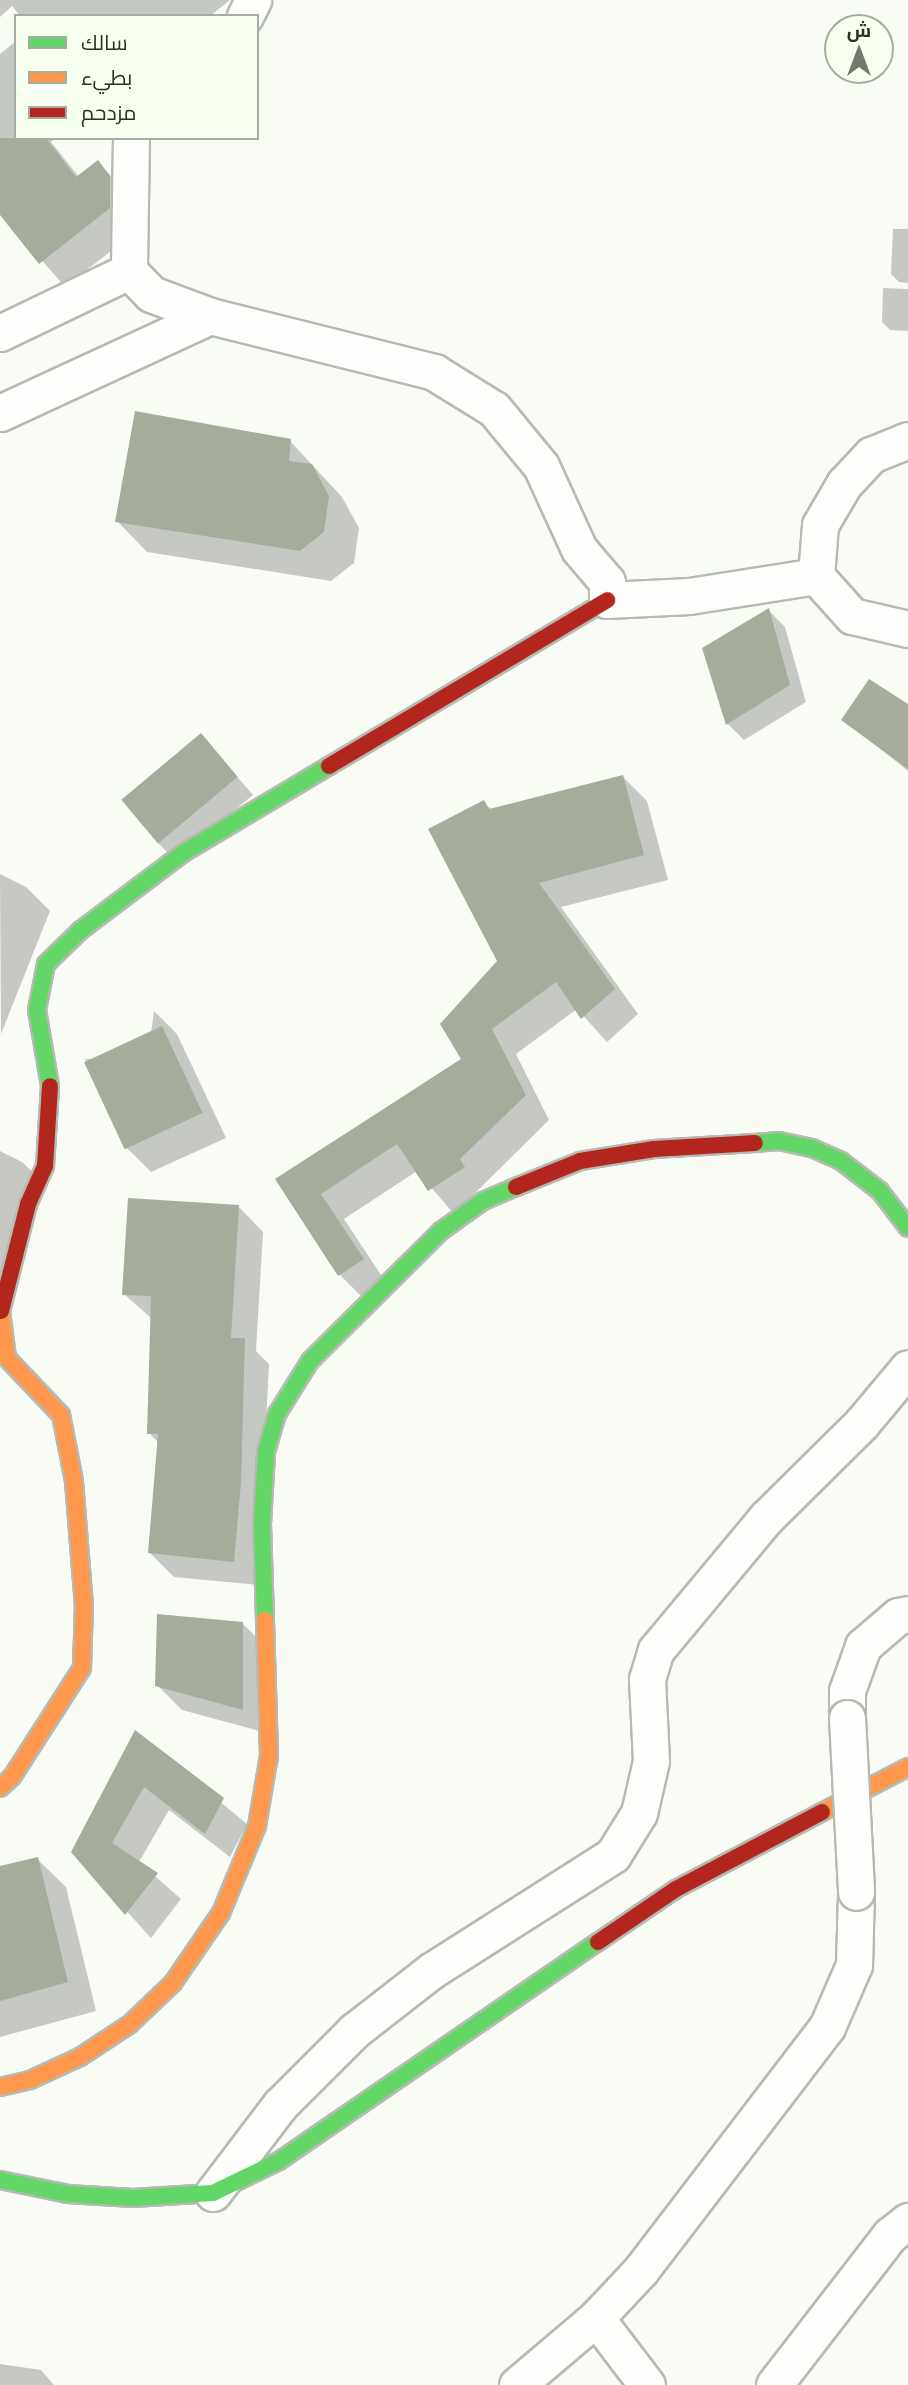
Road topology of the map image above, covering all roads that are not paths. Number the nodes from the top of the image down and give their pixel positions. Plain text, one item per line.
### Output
1 (131, 140) edge
2 (129, 271) junction
3 (210, 316) junction
4 (0, 333) edge
5 (0, 413) edge
6 (908, 440) edge
7 (816, 576) junction
8 (607, 600) junction
9 (908, 629) edge
10 (908, 1228) edge
11 (908, 1368) edge
12 (908, 1614) edge
13 (908, 1767) edge
14 (0, 1788) edge
15 (0, 2087) edge
16 (0, 2180) edge
17 (213, 2193) junction
18 (908, 2221) edge
19 (596, 2318) junction
20 (517, 2385) edge
21 (647, 2385) edge
22 (774, 2385) edge

1 - 2 street
2 - 3 street
2 - 4 street
3 - 5 street
3 - 8 street
6 - 7 street
7 - 8 street
7 - 9 street
8 - 14 street
10 - 15 street
11 - 17 street
12 - 19 street, bridge
13 - 17 street
16 - 17 street
18 - 22 street
19 - 20 street
19 - 21 street

